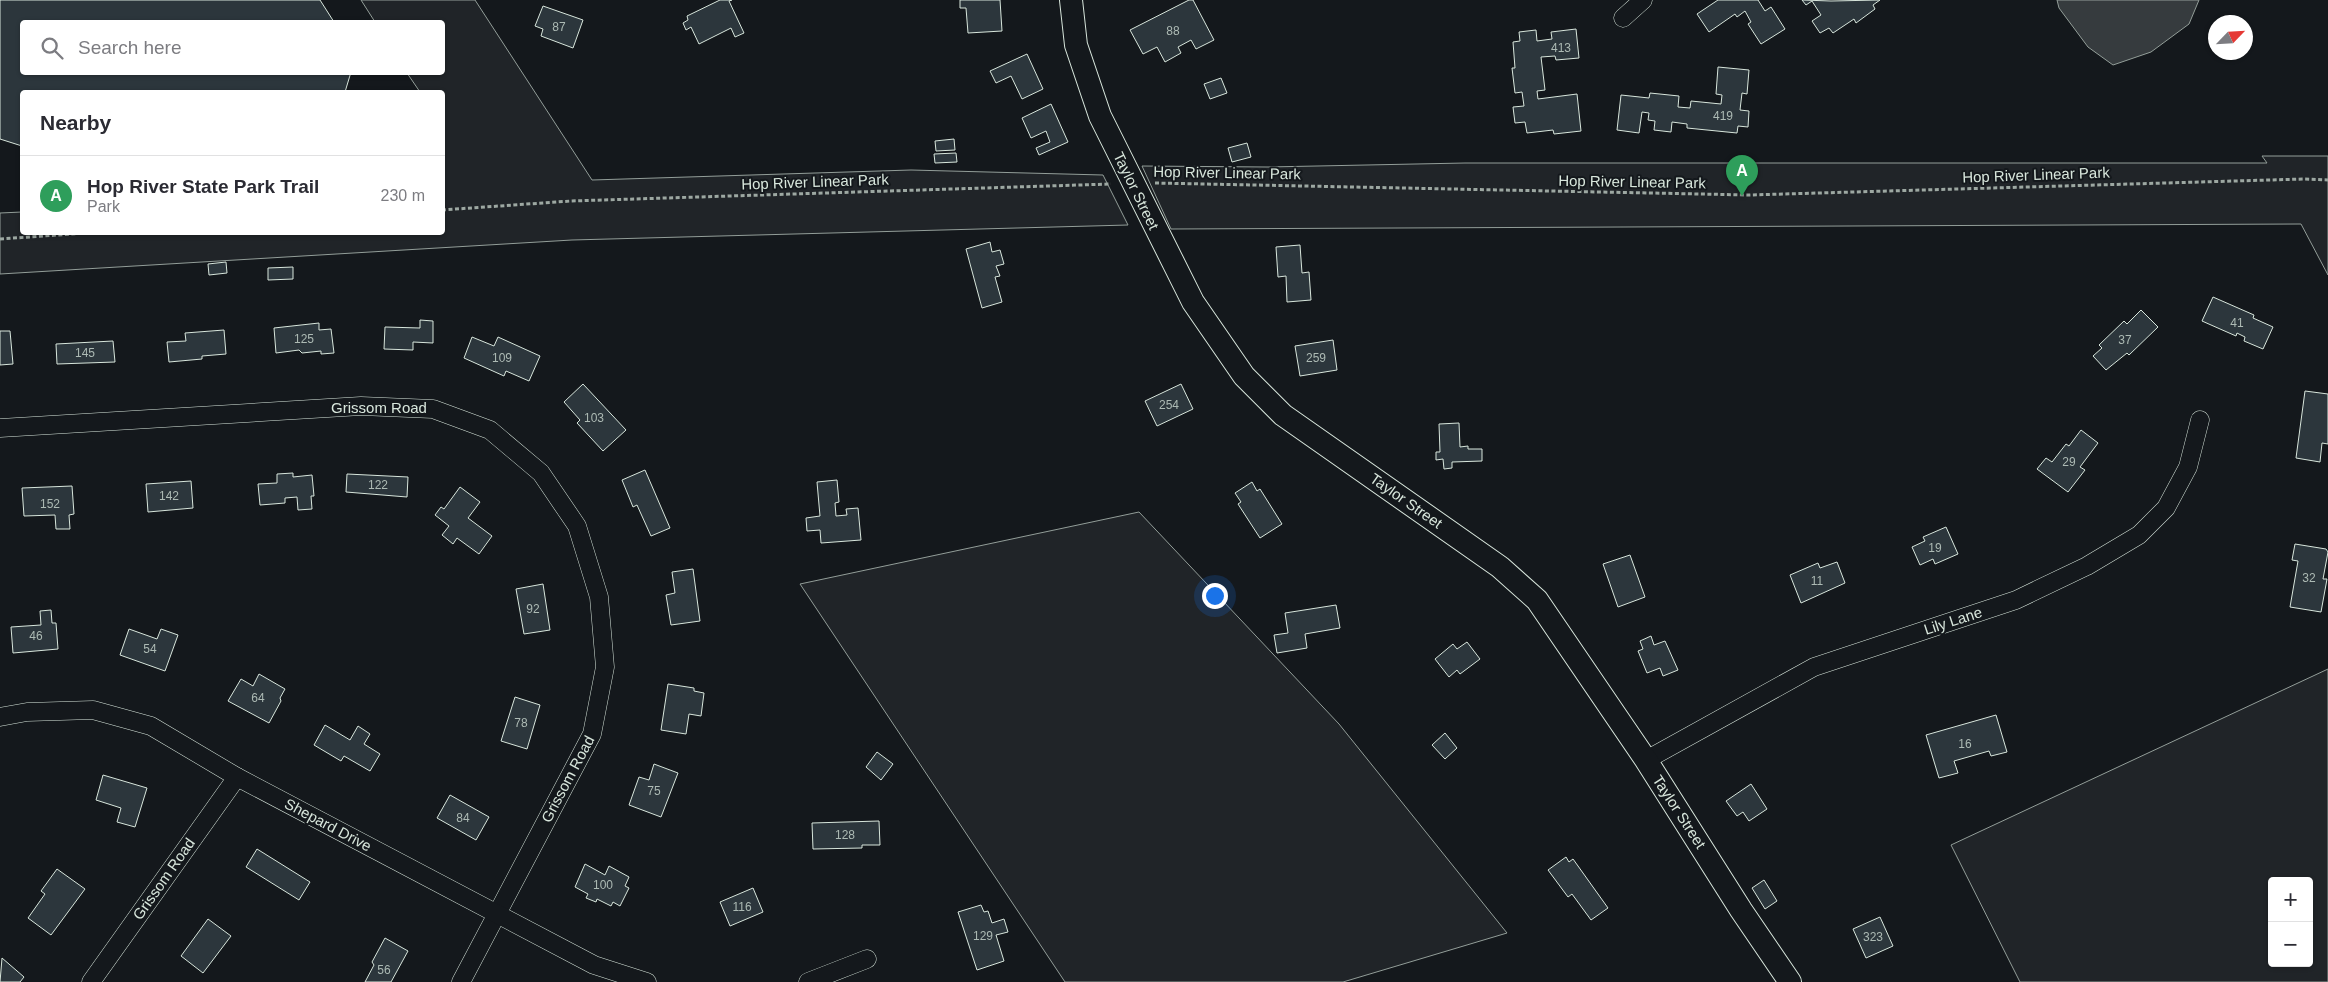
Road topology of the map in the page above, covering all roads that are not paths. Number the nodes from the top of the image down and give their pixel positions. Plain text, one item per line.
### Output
1 (1071, 0) edge
2 (1643, 0) edge
3 (1623, 18) dead end
4 (2200, 420) dead end
5 (0, 428) edge
6 (0, 718) edge
7 (1646, 760) junction
8 (237, 777) junction
9 (496, 913) junction
10 (867, 959) dead end
11 (91, 982) edge
12 (461, 982) edge
13 (647, 982) edge
14 (808, 982) edge
15 (1790, 982) edge

1 - 7 street, Taylor Street
2 - 3 street
4 - 7 street, Lily Lane
5 - 9 street, Grissom Road
6 - 8 street, Shepard Drive
7 - 15 street, Taylor Street
8 - 9 street, Shepard Drive
8 - 11 street, Grissom Road
9 - 12 street, Grissom Road
9 - 13 street, Shepard Drive
10 - 14 street

